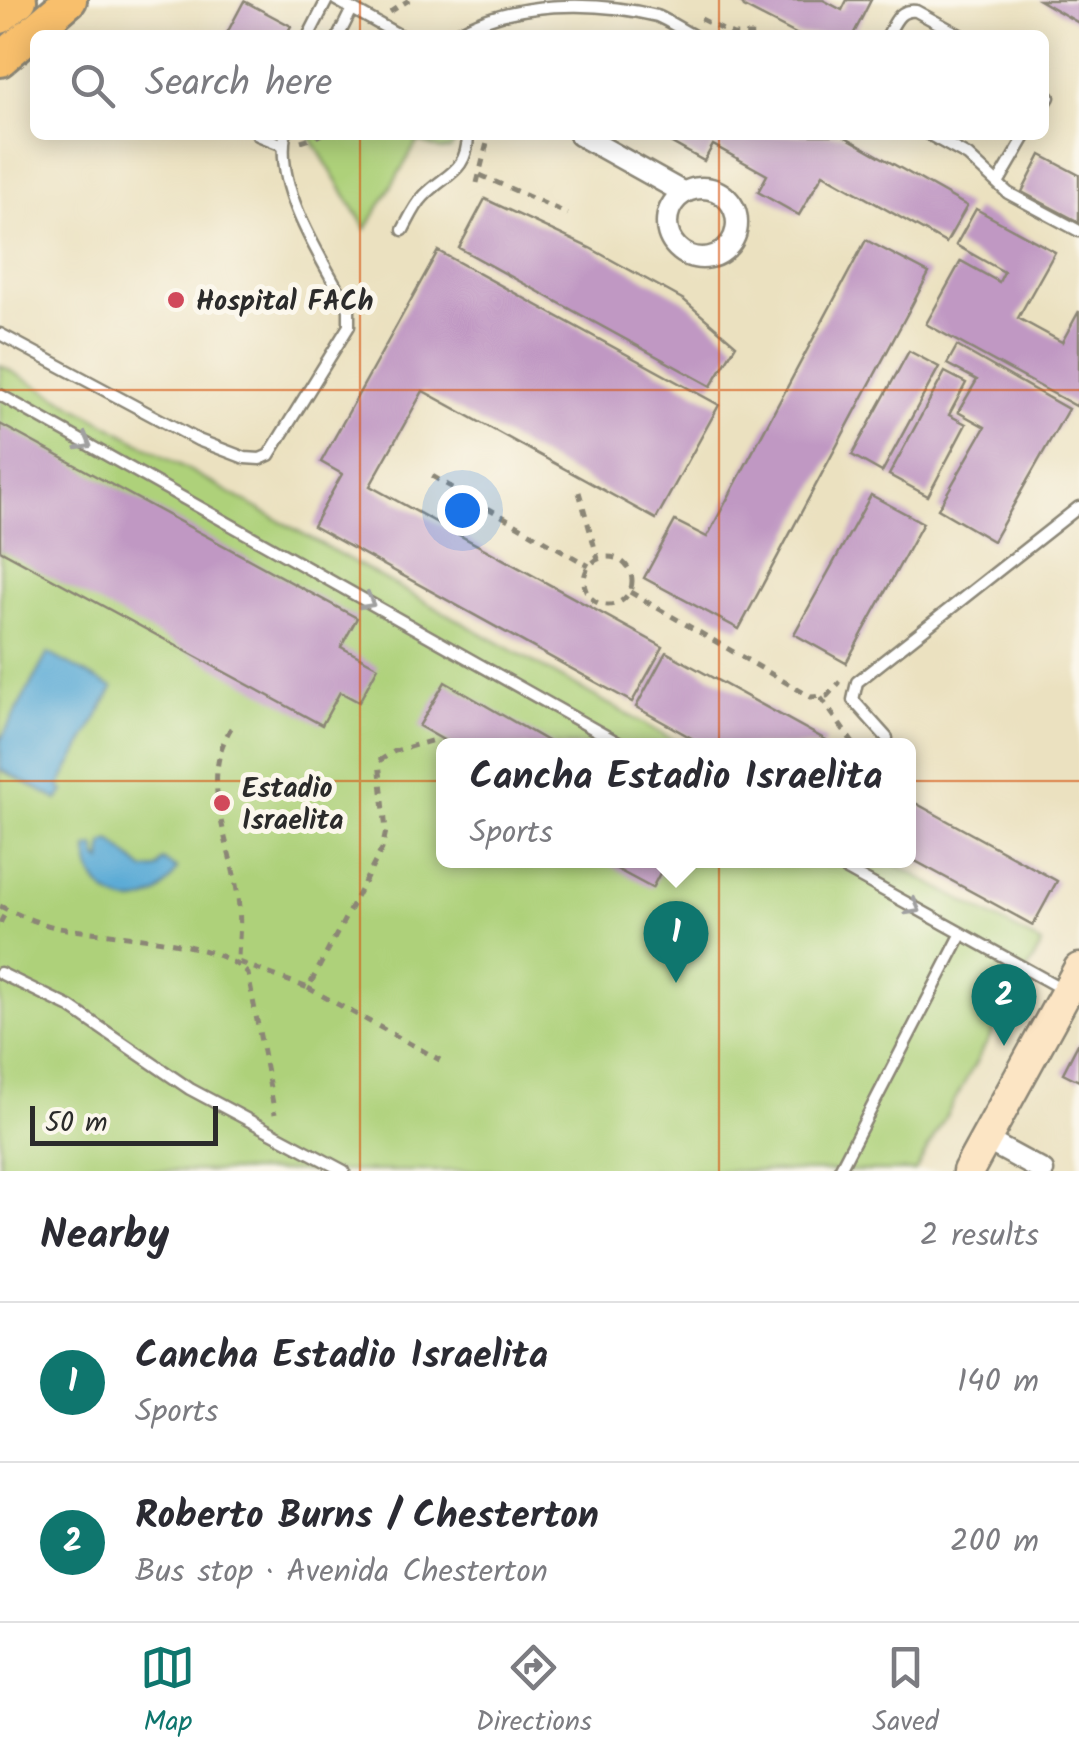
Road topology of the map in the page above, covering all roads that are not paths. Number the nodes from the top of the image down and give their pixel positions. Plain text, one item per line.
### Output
1 (20, 0) edge
2 (70, 0) edge
3 (327, 0) edge
4 (336, 0) edge
5 (352, 9) junction
6 (0, 18) edge
7 (35, 30) edge
8 (311, 30) edge
9 (342, 30) edge
10 (390, 30) edge
11 (466, 30) edge
12 (683, 30) edge
13 (891, 30) edge
14 (951, 30) edge
15 (30, 34) edge
16 (0, 60) edge
17 (284, 140) edge
18 (468, 140) edge
19 (589, 140) edge
20 (939, 140) edge
21 (1023, 140) edge
22 (998, 184) junction
23 (684, 192) junction
24 (403, 230) dead end
25 (1079, 231) edge
26 (0, 334) edge
27 (0, 396) edge
28 (1079, 507) edge
29 (610, 738) edge
30 (886, 738) dead end
31 (842, 868) edge
32 (961, 935) junction
33 (0, 973) edge
34 (1073, 980) edge
35 (986, 1140) junction
36 (344, 1171) edge
37 (840, 1171) edge
38 (968, 1171) edge
39 (1043, 1171) edge

1 - 6 main road
2 - 7 main road
3 - 8 lane
4 - 5 lane
5 - 9 lane
5 - 10 lane
11 - 12 lane
13 - 14 lane
15 - 16 main road
17 - 26 lane
18 - 24 lane
19 - 23 street
20 - 22 lane
21 - 22 lane
22 - 25 lane
23 - 23 street
27 -> 29 lane
28 - 30 lane
31 -> 32 lane
32 - 34 lane
32 - 37 lane
33 - 36 lane
34 - 35 main road
35 - 38 main road
35 - 39 street

